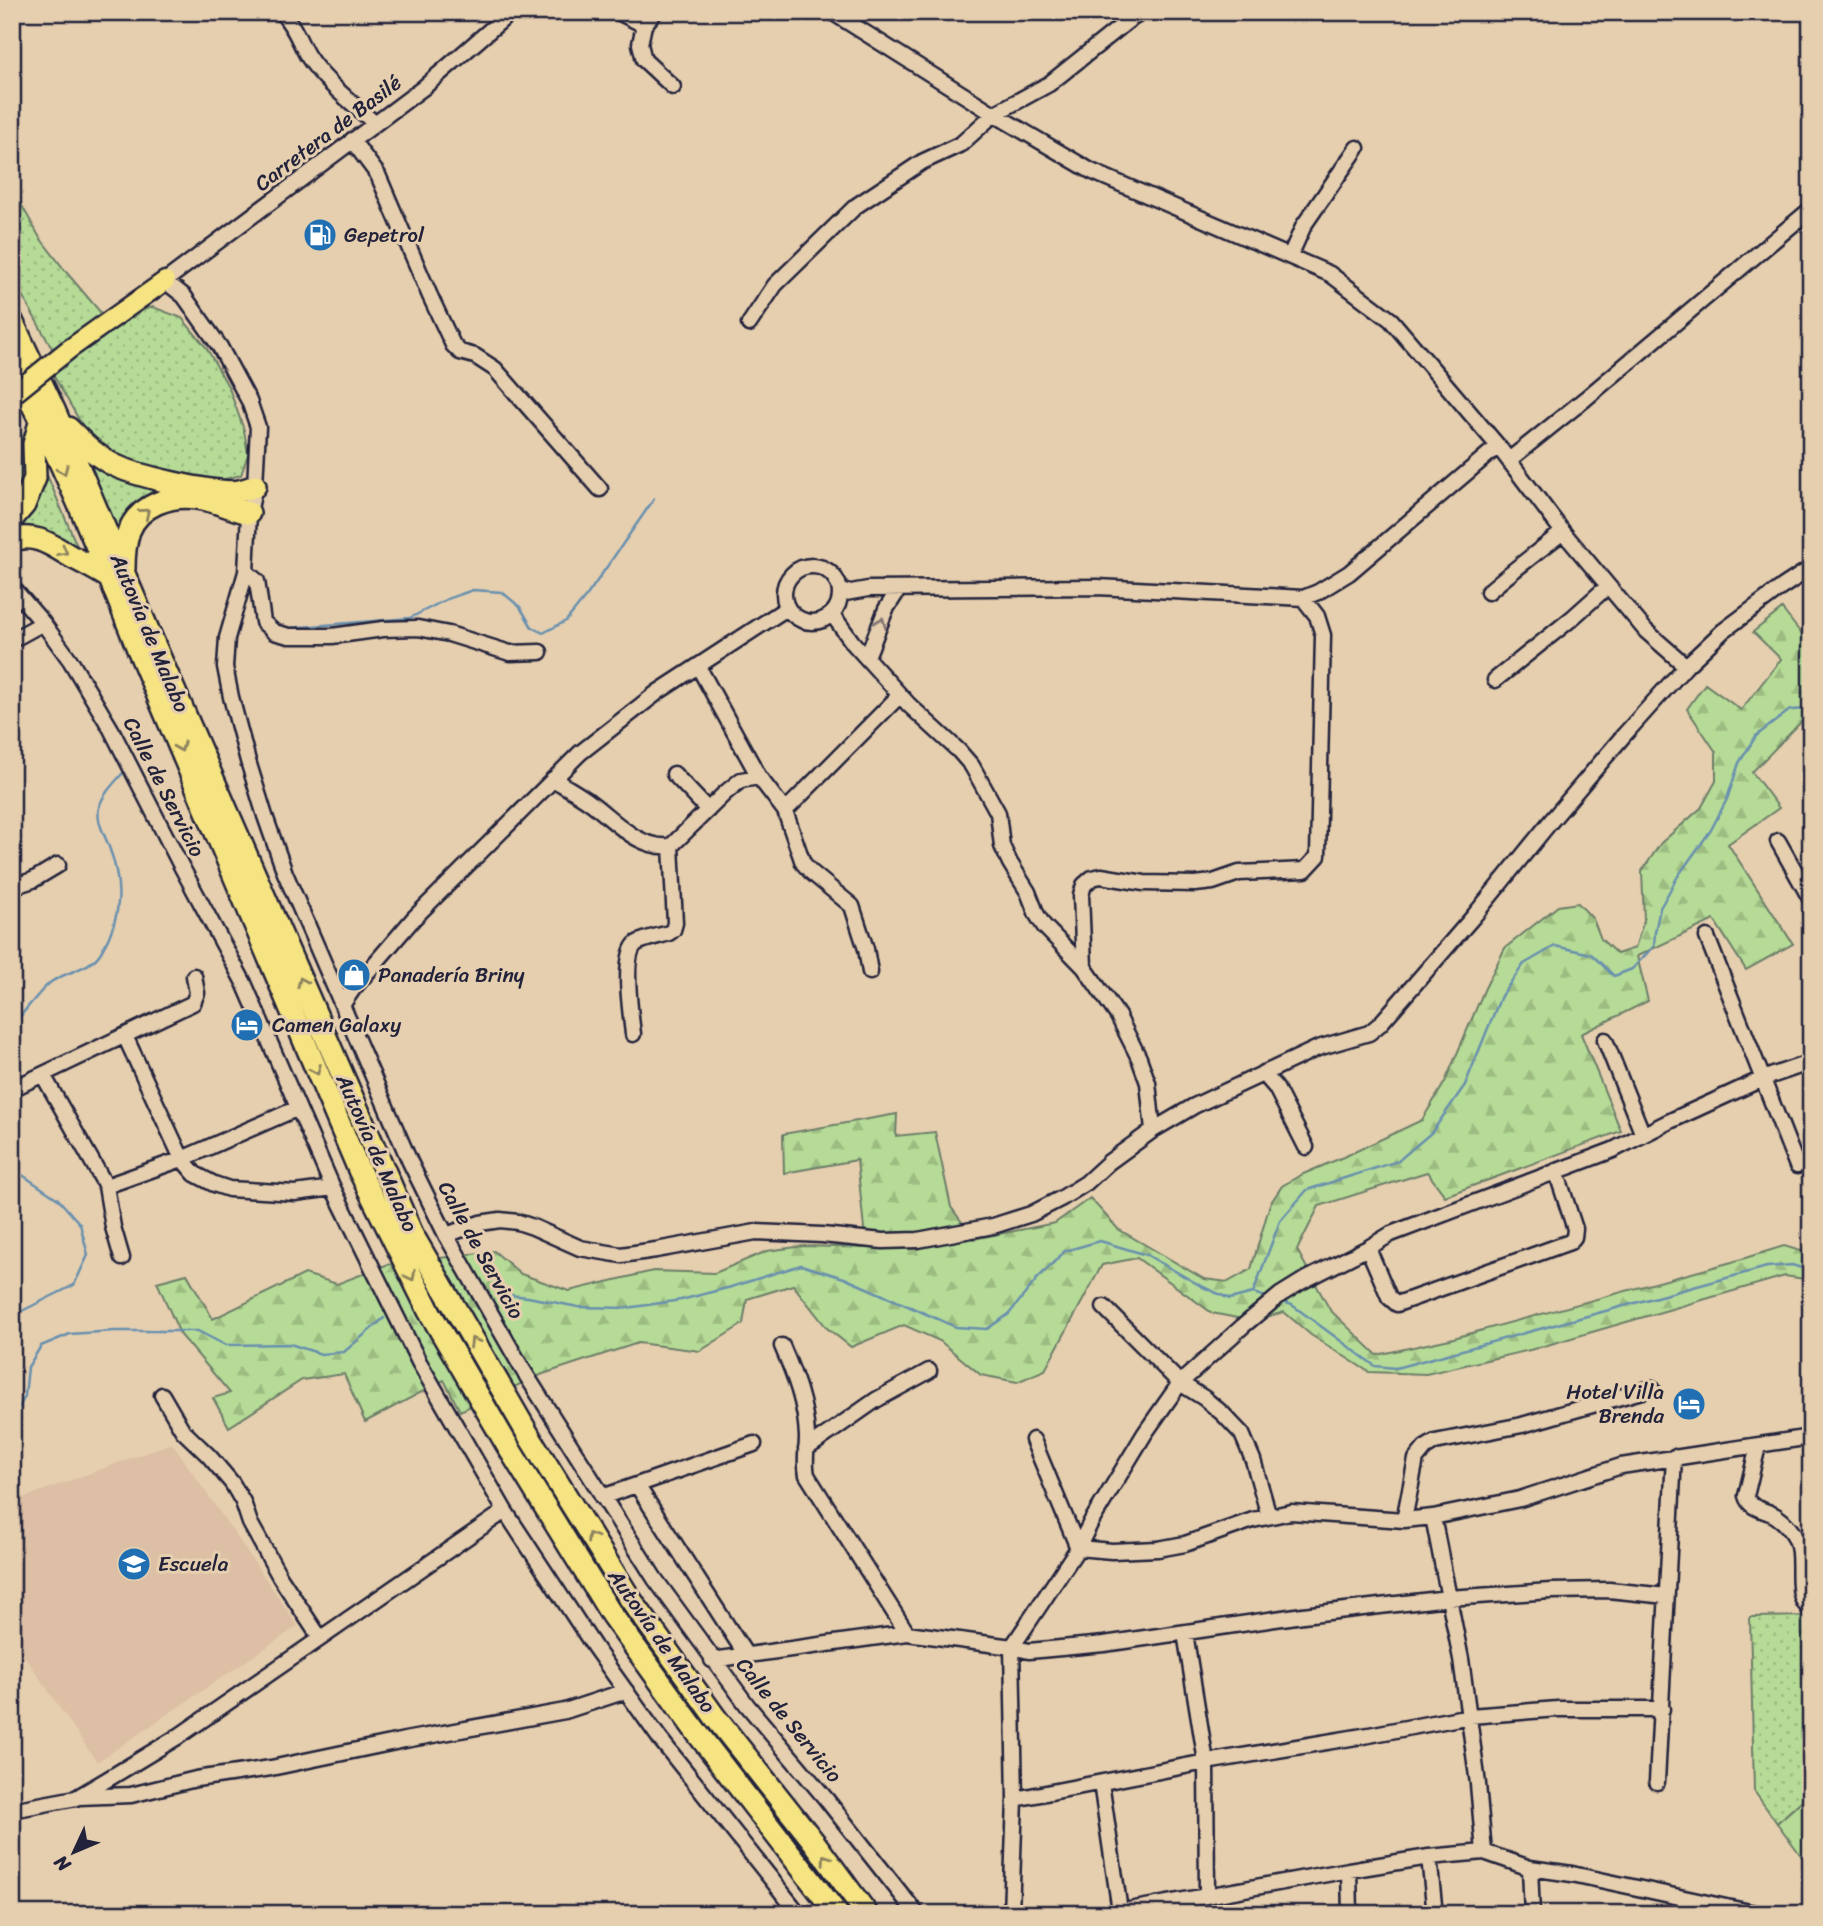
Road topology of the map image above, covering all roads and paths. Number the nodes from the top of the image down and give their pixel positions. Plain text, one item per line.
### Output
1 (281, 12) edge
2 (511, 12) edge
3 (618, 12) edge
4 (655, 12) edge
5 (832, 12) edge
6 (1143, 12) edge
7 (644, 25) junction
8 (673, 87) dead end
9 (994, 114) junction
10 (374, 124) junction
11 (352, 140) junction
12 (1357, 148) dead end
13 (1811, 209) edge
14 (1290, 256) junction
15 (165, 281) junction
16 (12, 321) edge
17 (749, 324) dead end
18 (12, 365) edge
19 (12, 395) edge
20 (48, 416) junction
21 (1498, 446) junction
22 (1509, 460) junction
23 (255, 486) junction
24 (600, 489) dead end
25 (249, 513) junction
26 (12, 519) edge
27 (1563, 532) junction
28 (12, 541) edge
29 (1811, 568) edge
30 (246, 572) junction
31 (117, 576) junction
32 (1608, 586) junction
33 (12, 587) edge
34 (899, 589) junction
35 (1488, 593) dead end
36 (840, 594) junction
37 (1303, 598) junction
38 (787, 608) junction
39 (832, 614) junction
40 (43, 623) junction
41 (12, 640) edge
42 (540, 652) dead end
43 (867, 657) junction
44 (698, 666) junction
45 (1686, 666) junction
46 (1495, 680) dead end
47 (900, 695) junction
48 (674, 774) dead end
49 (759, 777) junction
50 (553, 779) junction
51 (708, 810) junction
52 (785, 811) junction
53 (1778, 842) dead end
54 (671, 846) junction
55 (58, 865) dead end
56 (12, 887) edge
57 (1811, 900) edge
58 (1707, 937) dead end
59 (1084, 967) junction
60 (870, 972) dead end
61 (194, 976) dead end
62 (339, 999) junction
63 (633, 1034) dead end
64 (125, 1036) junction
65 (1605, 1040) dead end
66 (1811, 1062) edge
67 (1263, 1073) junction
68 (43, 1075) junction
69 (1762, 1080) junction
70 (12, 1089) edge
71 (298, 1108) junction
72 (1153, 1130) junction
73 (1643, 1135) junction
74 (1306, 1147) dead end
75 (182, 1159) junction
76 (1797, 1166) dead end
77 (1556, 1171) junction
78 (106, 1186) junction
79 (333, 1188) junction
80 (446, 1235) junction
81 (1368, 1248) junction
82 (122, 1258) dead end
83 (1104, 1307) dead end
84 (782, 1346) dead end
85 (929, 1371) dead end
86 (1180, 1383) junction
87 (1652, 1388) dead end
88 (162, 1395) dead end
89 (1811, 1437) edge
90 (1033, 1440) dead end
91 (754, 1444) dead end
92 (1758, 1446) junction
93 (806, 1450) junction
94 (1674, 1457) junction
95 (637, 1485) junction
96 (602, 1497) junction
97 (505, 1511) junction
98 (1269, 1516) junction
99 (1433, 1517) junction
100 (1404, 1520) junction
101 (1078, 1548) junction
102 (1667, 1596) junction
103 (1448, 1598) junction
104 (1811, 1609) edge
105 (907, 1633) junction
106 (1185, 1633) junction
107 (320, 1638) junction
108 (1012, 1647) junction
109 (746, 1655) junction
110 (712, 1660) junction
111 (626, 1691) junction
112 (1662, 1709) junction
113 (1470, 1716) junction
114 (1206, 1762) junction
115 (1657, 1782) dead end
116 (1101, 1783) junction
117 (76, 1798) junction
118 (1015, 1799) junction
119 (12, 1810) edge
120 (1484, 1852) junction
121 (1429, 1857) junction
122 (1530, 1868) junction
123 (1349, 1870) junction
124 (1207, 1895) junction
125 (1726, 1911) edge
126 (1113, 1912) edge
127 (799, 1914) edge
128 (837, 1914) edge
129 (867, 1914) edge
130 (917, 1914) edge
131 (1011, 1914) edge
132 (1350, 1914) edge
133 (1434, 1914) edge
134 (1532, 1914) edge
135 (1759, 1914) edge

1 - 10 street
2 - 10 street, Carretera de Basilé
3 - 7 street
4 - 7 street
5 - 9 street
6 - 9 street
7 - 8 street
9 - 14 street
9 - 17 street
10 - 11 street, Carretera de Basilé
11 - 15 street, Carretera de Basilé
11 - 24 street
12 - 14 street
13 - 22 street
14 - 21 street
15 - 19 main road, bridge
15 - 23 street, Calle de Servicio
16 - 20 highway, Autovía de Malabo
18 - 20 highway, Autovía de Malabo
20 - 23 highway
20 - 26 highway
20 - 31 highway, Autovía de Malabo
21 - 22 street
21 - 37 street
22 - 27 street
23 - 25 street, Calle de Servicio
25 - 30 street, Calle de Servicio
31 -> 25 highway
27 - 32 street
27 - 35 street
28 -> 31 highway
29 - 45 street
30 - 42 street
30 - 62 street, Calle de Servicio
31 -> 128 highway, Autovía de Malabo
129 -> 31 highway, Autovía de Malabo
32 - 45 street
32 - 46 street
33 - 40 street, Calle de Servicio
34 - 36 street
34 - 37 street
43 -> 34 street
36 - 38 street
36 - 39 street
37 - 59 street
38 - 39 street
38 - 44 street
39 - 43 street
40 - 41 street
40 - 71 street, Calle de Servicio
43 - 47 street
44 - 49 street
44 - 50 street
45 - 67 street
47 - 52 street
47 - 59 street
48 - 51 street
49 - 51 street
49 - 52 street
50 - 54 street
50 - 62 street
51 - 54 street
52 - 60 street
53 - 57 street
54 - 63 street
55 - 56 street
58 - 69 street
59 - 72 street
61 - 64 street
62 - 80 street, Calle de Servicio
64 - 68 street
64 - 75 street
65 - 73 street
66 - 69 street
67 - 72 street
67 - 74 street
68 - 70 street
68 - 78 street
69 - 73 street
69 - 76 street
71 - 75 street
71 - 79 street, Calle de Servicio
72 - 80 street
73 - 77 street
75 - 78 street
75 - 79 street
77 - 81 street
77 - 81 street
78 - 82 street
79 - 97 street, Calle de Servicio
80 - 96 street, Calle de Servicio
81 - 86 street
83 - 86 street
84 - 93 street
85 - 93 street
86 - 98 street
86 - 101 street
87 - 100 street
88 - 107 street
89 - 92 street
90 - 101 street
91 - 95 street
92 - 94 street
92 - 104 street
93 - 105 street
94 - 99 street
94 - 102 street
95 - 96 street
95 - 109 street
96 - 110 street, Calle de Servicio
97 - 107 street
97 - 111 street, Calle de Servicio
98 - 100 street
98 - 101 street
99 - 100 street
99 - 103 street
101 - 108 street
102 - 103 street
102 - 112 street
103 - 106 street
103 - 113 street
105 - 108 street
105 - 109 street
106 - 108 street
106 - 114 street
107 - 117 street
108 - 118 street
109 - 110 street
110 - 130 street, Calle de Servicio
111 - 117 street
111 - 127 street, Calle de Servicio
112 - 113 street
112 - 115 street
113 - 114 street
113 - 120 street
114 - 116 street
114 - 124 street
116 - 118 street
116 - 126 street
117 - 119 street
118 - 131 street
120 - 121 street
120 - 122 street
121 - 123 street
121 - 133 street
122 - 125 street
122 - 134 street
123 - 124 street
123 - 132 street
124 - 126 street
125 - 135 street

